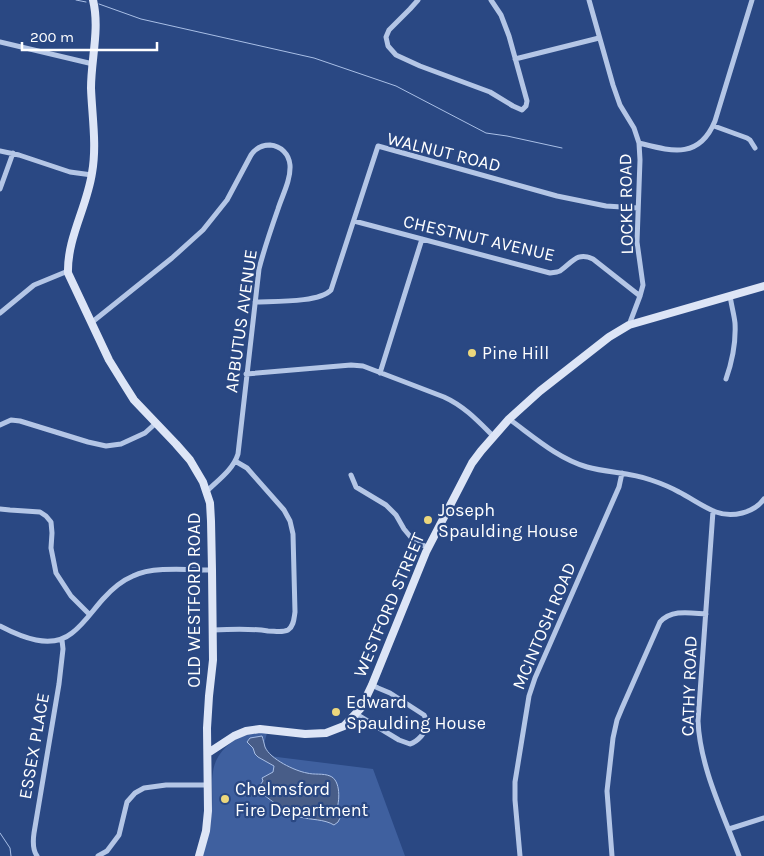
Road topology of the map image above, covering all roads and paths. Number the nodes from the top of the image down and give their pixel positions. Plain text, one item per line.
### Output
1 (93, 0) edge
2 (418, 0) edge
3 (491, 0) edge
4 (588, 0) edge
5 (752, 0) edge
6 (599, 38) junction
7 (0, 42) edge
8 (516, 59) junction
9 (93, 64) junction
10 (714, 126) junction
11 (639, 143) junction
12 (755, 148) dead end
13 (0, 150) edge
14 (13, 153) junction
15 (92, 175) junction
16 (0, 189) edge
17 (638, 208) junction
18 (354, 221) junction
19 (422, 239) junction
20 (68, 271) junction
21 (764, 286) edge
22 (730, 295) junction
23 (640, 296) junction
24 (255, 302) junction
25 (0, 313) edge
26 (91, 323) junction
27 (629, 325) junction
28 (380, 373) junction
29 (246, 374) junction
30 (726, 379) dead end
31 (509, 419) junction
32 (156, 423) junction
33 (0, 425) edge
34 (493, 436) junction
35 (235, 461) junction
36 (622, 473) junction
37 (351, 475) dead end
38 (206, 492) junction
39 (764, 499) edge
40 (0, 509) edge
41 (713, 511) junction
42 (429, 548) junction
43 (212, 570) junction
44 (89, 614) junction
45 (706, 614) junction
46 (0, 626) edge
47 (213, 630) junction
48 (62, 640) junction
49 (372, 684) junction
50 (356, 714) junction
51 (208, 753) junction
52 (208, 785) junction
53 (764, 818) edge
54 (729, 829) junction
55 (37, 856) edge
56 (98, 856) edge
57 (199, 856) edge
58 (520, 856) edge
59 (612, 856) edge
60 (739, 856) edge

1 - 9 main road, OLD WESTFORD ROAD
2 - 8 street
3 - 8 street
4 - 6 street, LOCKE ROAD
5 - 10 street
6 - 8 street
6 - 11 street, LOCKE ROAD
7 - 9 street
9 - 15 main road, OLD WESTFORD ROAD
10 - 11 street
10 - 12 street
11 - 17 street, LOCKE ROAD
13 - 14 street
14 - 15 street
14 - 16 street
15 - 20 main road, OLD WESTFORD ROAD
17 - 18 street, WALNUT ROAD
17 - 23 street, LOCKE ROAD
18 - 19 street, CHESTNUT AVENUE
18 - 24 street, WALNUT ROAD
19 - 23 street, CHESTNUT AVENUE
19 - 28 street
20 - 25 street
20 - 26 main road, OLD WESTFORD ROAD
21 - 22 main road, WESTFORD STREET
22 - 27 main road, WESTFORD STREET
22 - 30 street
23 - 27 street, LOCKE ROAD
24 - 26 street, ARBUTUS AVENUE
24 - 29 street, ARBUTUS AVENUE
26 - 32 main road, OLD WESTFORD ROAD
27 - 31 main road, WESTFORD STREET
28 - 29 street
28 - 34 street
29 - 35 street, ARBUTUS AVENUE
31 - 34 main road, WESTFORD STREET
31 - 36 street
32 - 33 street
32 - 38 main road, OLD WESTFORD ROAD
34 - 42 main road, WESTFORD STREET
35 - 38 street, ARBUTUS AVENUE
35 - 47 street
36 - 41 street
36 - 58 street, MCINTOSH ROAD
37 - 42 street
38 - 43 main road, OLD WESTFORD ROAD
39 - 41 street
40 - 44 street
41 - 45 street, CATHY ROAD
42 - 49 main road, WESTFORD STREET
43 - 44 street
43 - 47 main road, OLD WESTFORD ROAD
44 - 48 street
45 - 54 street, CATHY ROAD
45 - 59 street
46 - 48 street
47 - 51 main road, OLD WESTFORD ROAD
48 - 55 street, ESSEX PLACE
49 - 50 main road, WESTFORD STREET
49 - 50 street
50 - 51 main road, WESTFORD STREET
51 - 52 main road, OLD WESTFORD ROAD
52 - 56 street
52 - 57 main road, OLD WESTFORD ROAD
53 - 54 street
54 - 60 street, CATHY ROAD

